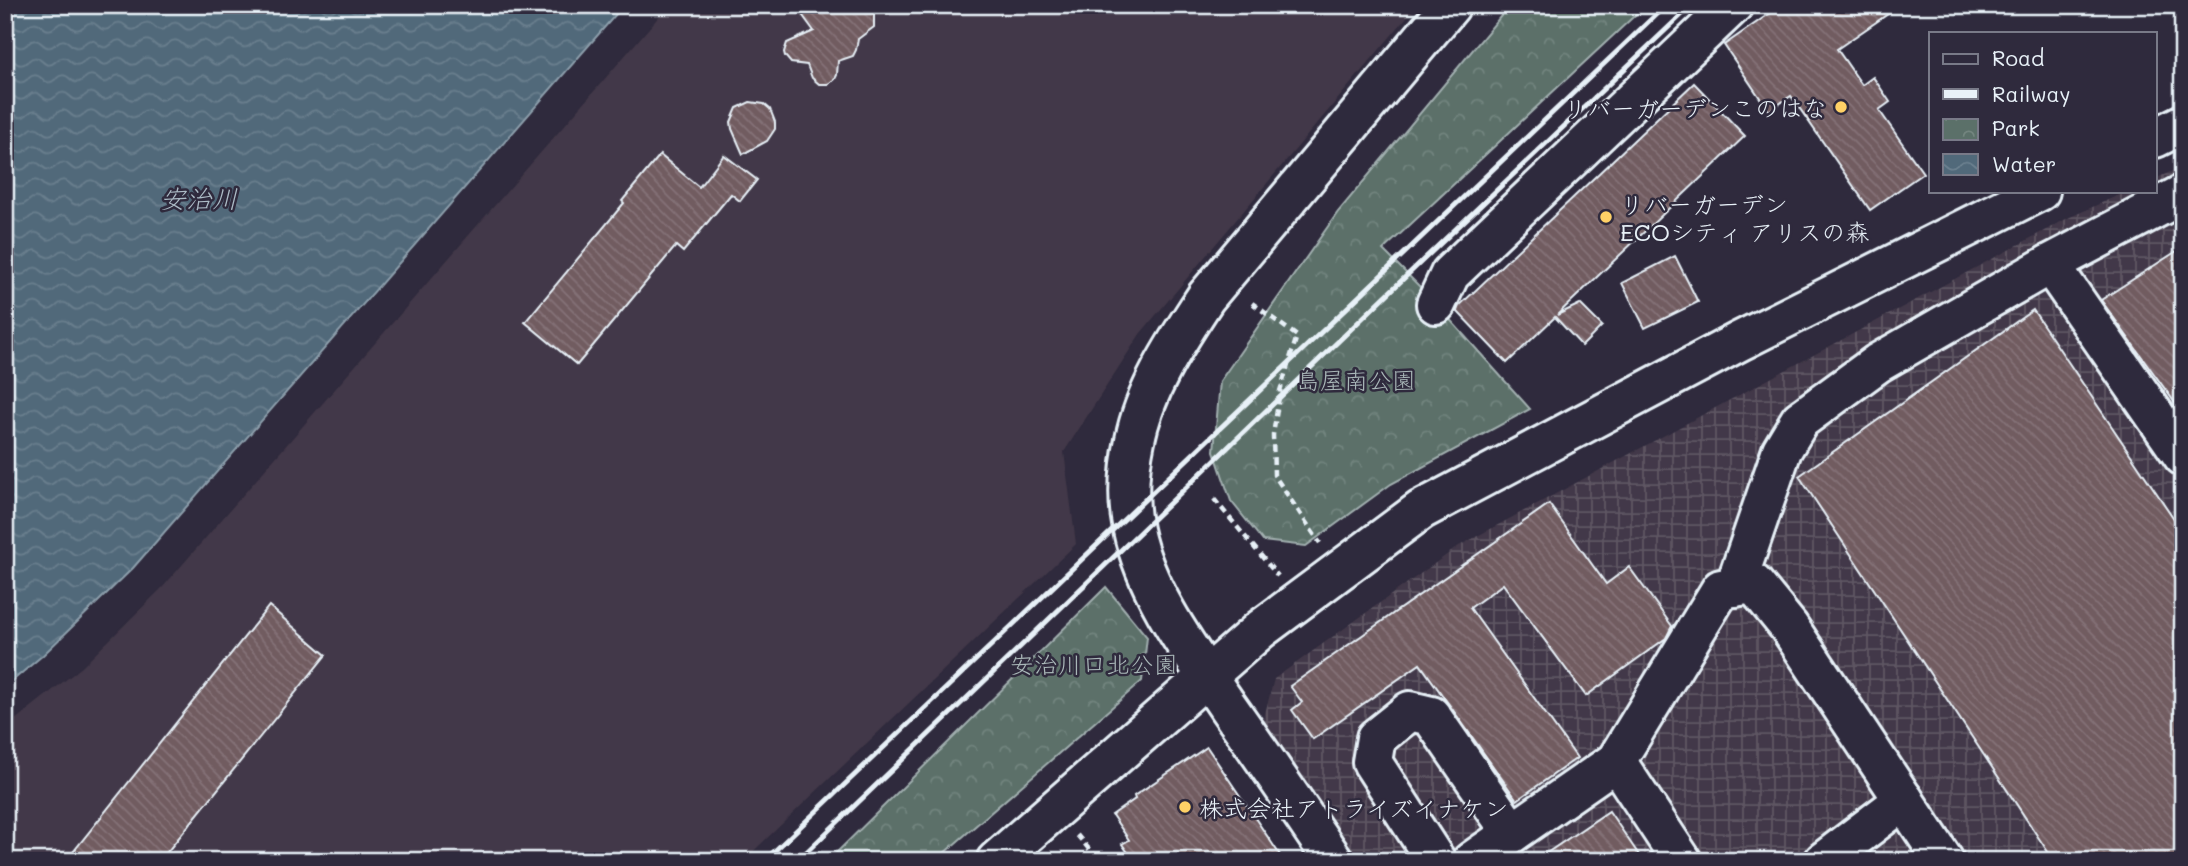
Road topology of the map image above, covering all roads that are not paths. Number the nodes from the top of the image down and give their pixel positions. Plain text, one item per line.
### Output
1 (1451, 5) edge
2 (1734, 5) edge
3 (2183, 124) edge
4 (2156, 138) edge
5 (2038, 192) edge
6 (2183, 194) edge
7 (2050, 264) junction
8 (1436, 304) dead end
9 (2183, 456) edge
10 (1735, 587) junction
11 (1207, 675) junction
12 (1616, 761) junction
13 (1904, 800) junction
14 (1512, 833) junction
15 (996, 861) edge
16 (1334, 861) edge
17 (1436, 861) edge
18 (1472, 861) edge
19 (1682, 861) edge
20 (1824, 861) edge
21 (1944, 861) edge

1 - 11 street
2 - 8 street
3 - 4 street
5 - 11 street
6 - 7 street
7 - 9 street
7 - 10 street
10 - 12 street
10 - 13 street
11 - 15 street
11 - 16 street
12 - 14 street
12 - 19 street
13 - 20 street
13 - 21 street
14 - 17 street
14 - 18 street

